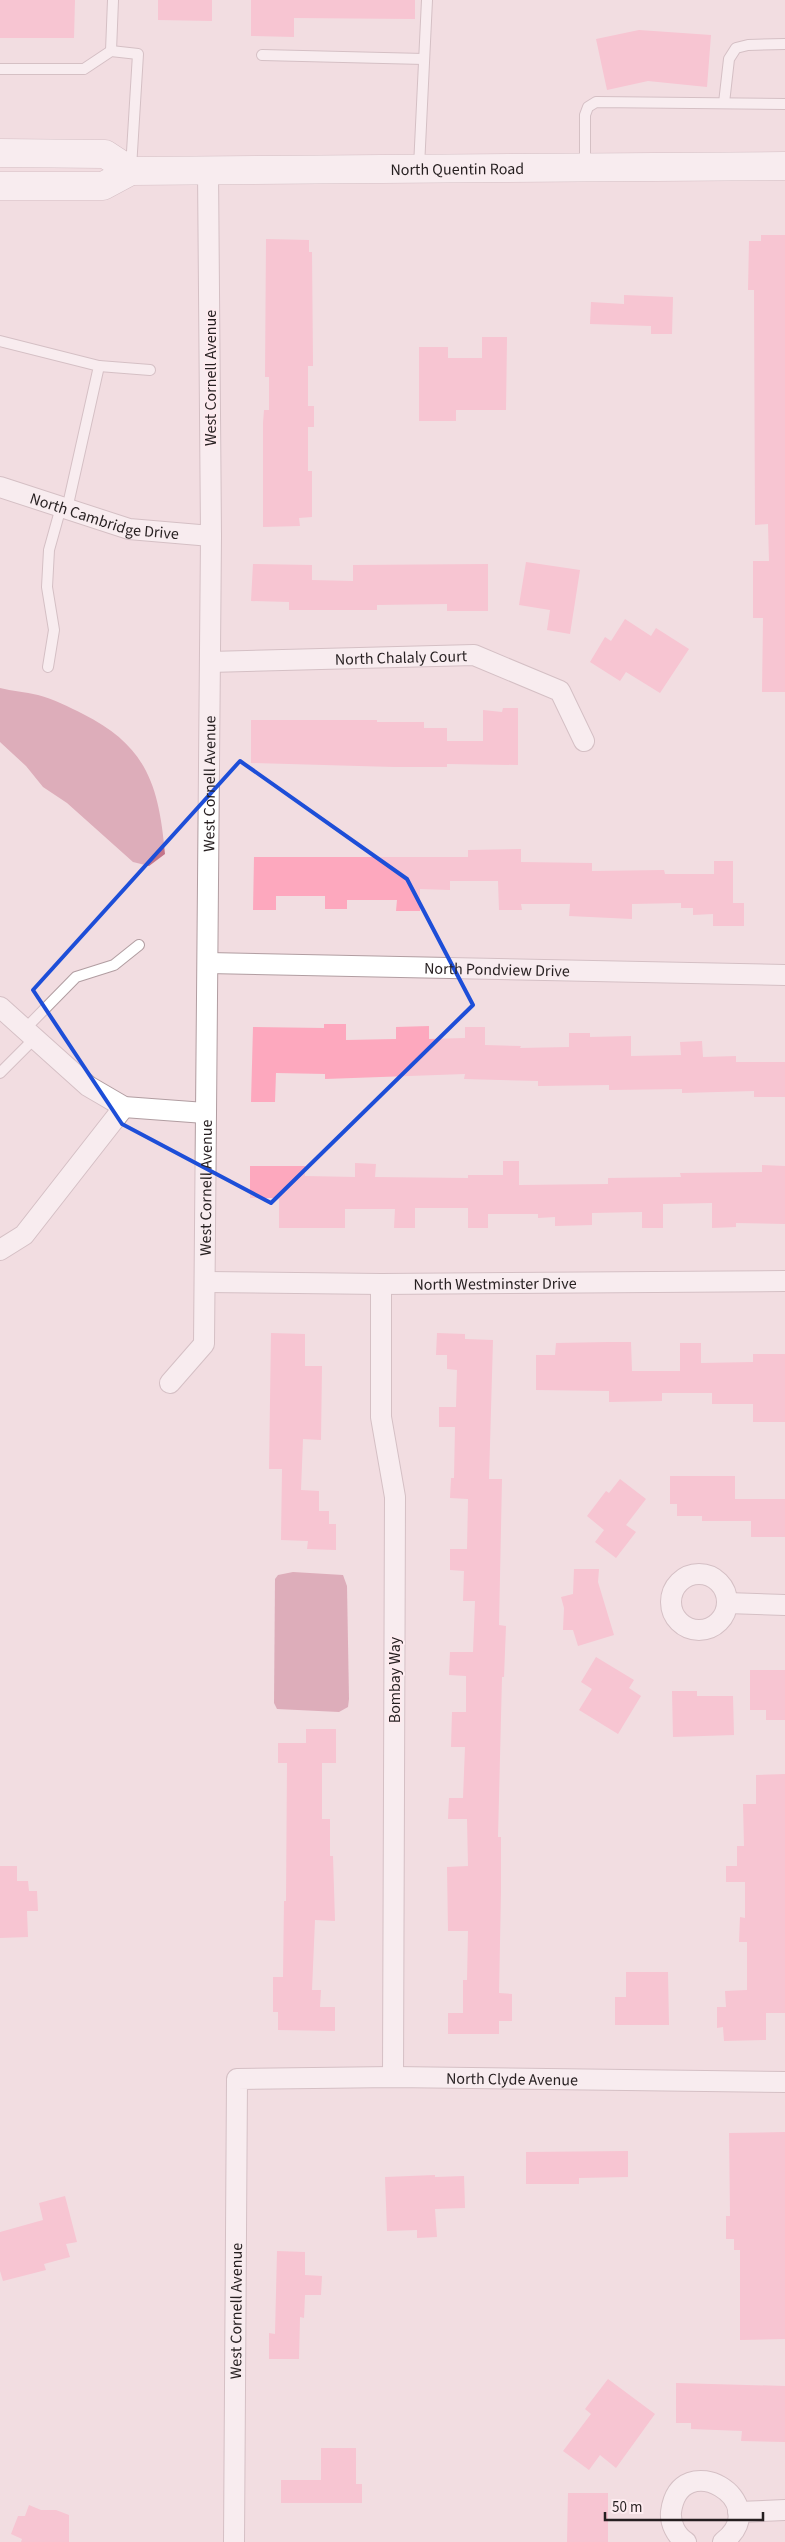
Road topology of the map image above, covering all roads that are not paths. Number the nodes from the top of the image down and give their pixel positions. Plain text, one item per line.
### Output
1 (113, 0) edge
2 (427, 0) edge
3 (785, 44) edge
4 (111, 52) junction
5 (262, 55) dead end
6 (424, 59) junction
7 (0, 69) edge
8 (724, 103) junction
9 (785, 104) edge
10 (0, 153) edge
11 (785, 166) edge
12 (585, 167) junction
13 (420, 168) junction
14 (208, 170) junction
15 (130, 171) junction
16 (0, 186) edge
17 (0, 341) edge
18 (99, 366) junction
19 (150, 370) dead end
20 (0, 487) edge
21 (64, 508) junction
22 (211, 536) junction
23 (210, 662) junction
24 (48, 668) dead end
25 (584, 741) dead end
26 (139, 945) dead end
27 (208, 963) junction
28 (785, 975) edge
29 (0, 1007) edge
30 (30, 1033) junction
31 (0, 1072) edge
32 (124, 1107) junction
33 (206, 1113) junction
34 (0, 1250) edge
35 (785, 1281) edge
36 (205, 1282) junction
37 (381, 1284) junction
38 (170, 1383) dead end
39 (727, 1603) dead end
40 (785, 1605) edge
41 (393, 2077) junction
42 (237, 2079) joint
43 (785, 2082) edge
44 (785, 2510) edge
45 (738, 2512) junction
46 (234, 2542) edge
47 (686, 2542) edge
48 (723, 2542) edge

1 - 4 lane
2 - 6 lane
3 - 8 lane
4 - 7 lane
4 - 15 lane
5 - 6 lane
6 - 13 lane
8 - 9 lane
8 - 12 lane
10 - 15 main road
11 - 12 main road, North Quentin Road
12 - 13 main road, North Quentin Road
13 - 14 main road, North Quentin Road
14 - 15 main road, North Quentin Road
14 - 22 street, West Cornell Avenue
15 - 16 main road, North Quentin Road
17 - 18 lane
18 - 19 lane
18 - 21 lane
20 - 21 street, North Cambridge Drive
21 - 22 street, North Cambridge Drive
21 - 24 lane
22 - 23 street, West Cornell Avenue
23 - 25 street, North Chalaly Court
23 - 27 street, West Cornell Avenue
26 - 30 lane
27 - 28 street, North Pondview Drive
27 - 33 street, West Cornell Avenue
29 - 30 street
30 - 31 lane
30 - 32 street
32 - 33 street
32 - 34 street
33 - 36 street, West Cornell Avenue
35 - 37 street, North Westminster Drive
36 - 37 street, North Westminster Drive
36 - 38 street, West Cornell Avenue
37 - 41 street, Bombay Way
39 - 40 street
41 - 42 street, North Clyde Avenue
41 - 43 street, North Clyde Avenue
42 - 46 street, West Cornell Avenue
44 - 45 street
45 - 47 street
45 - 48 street

